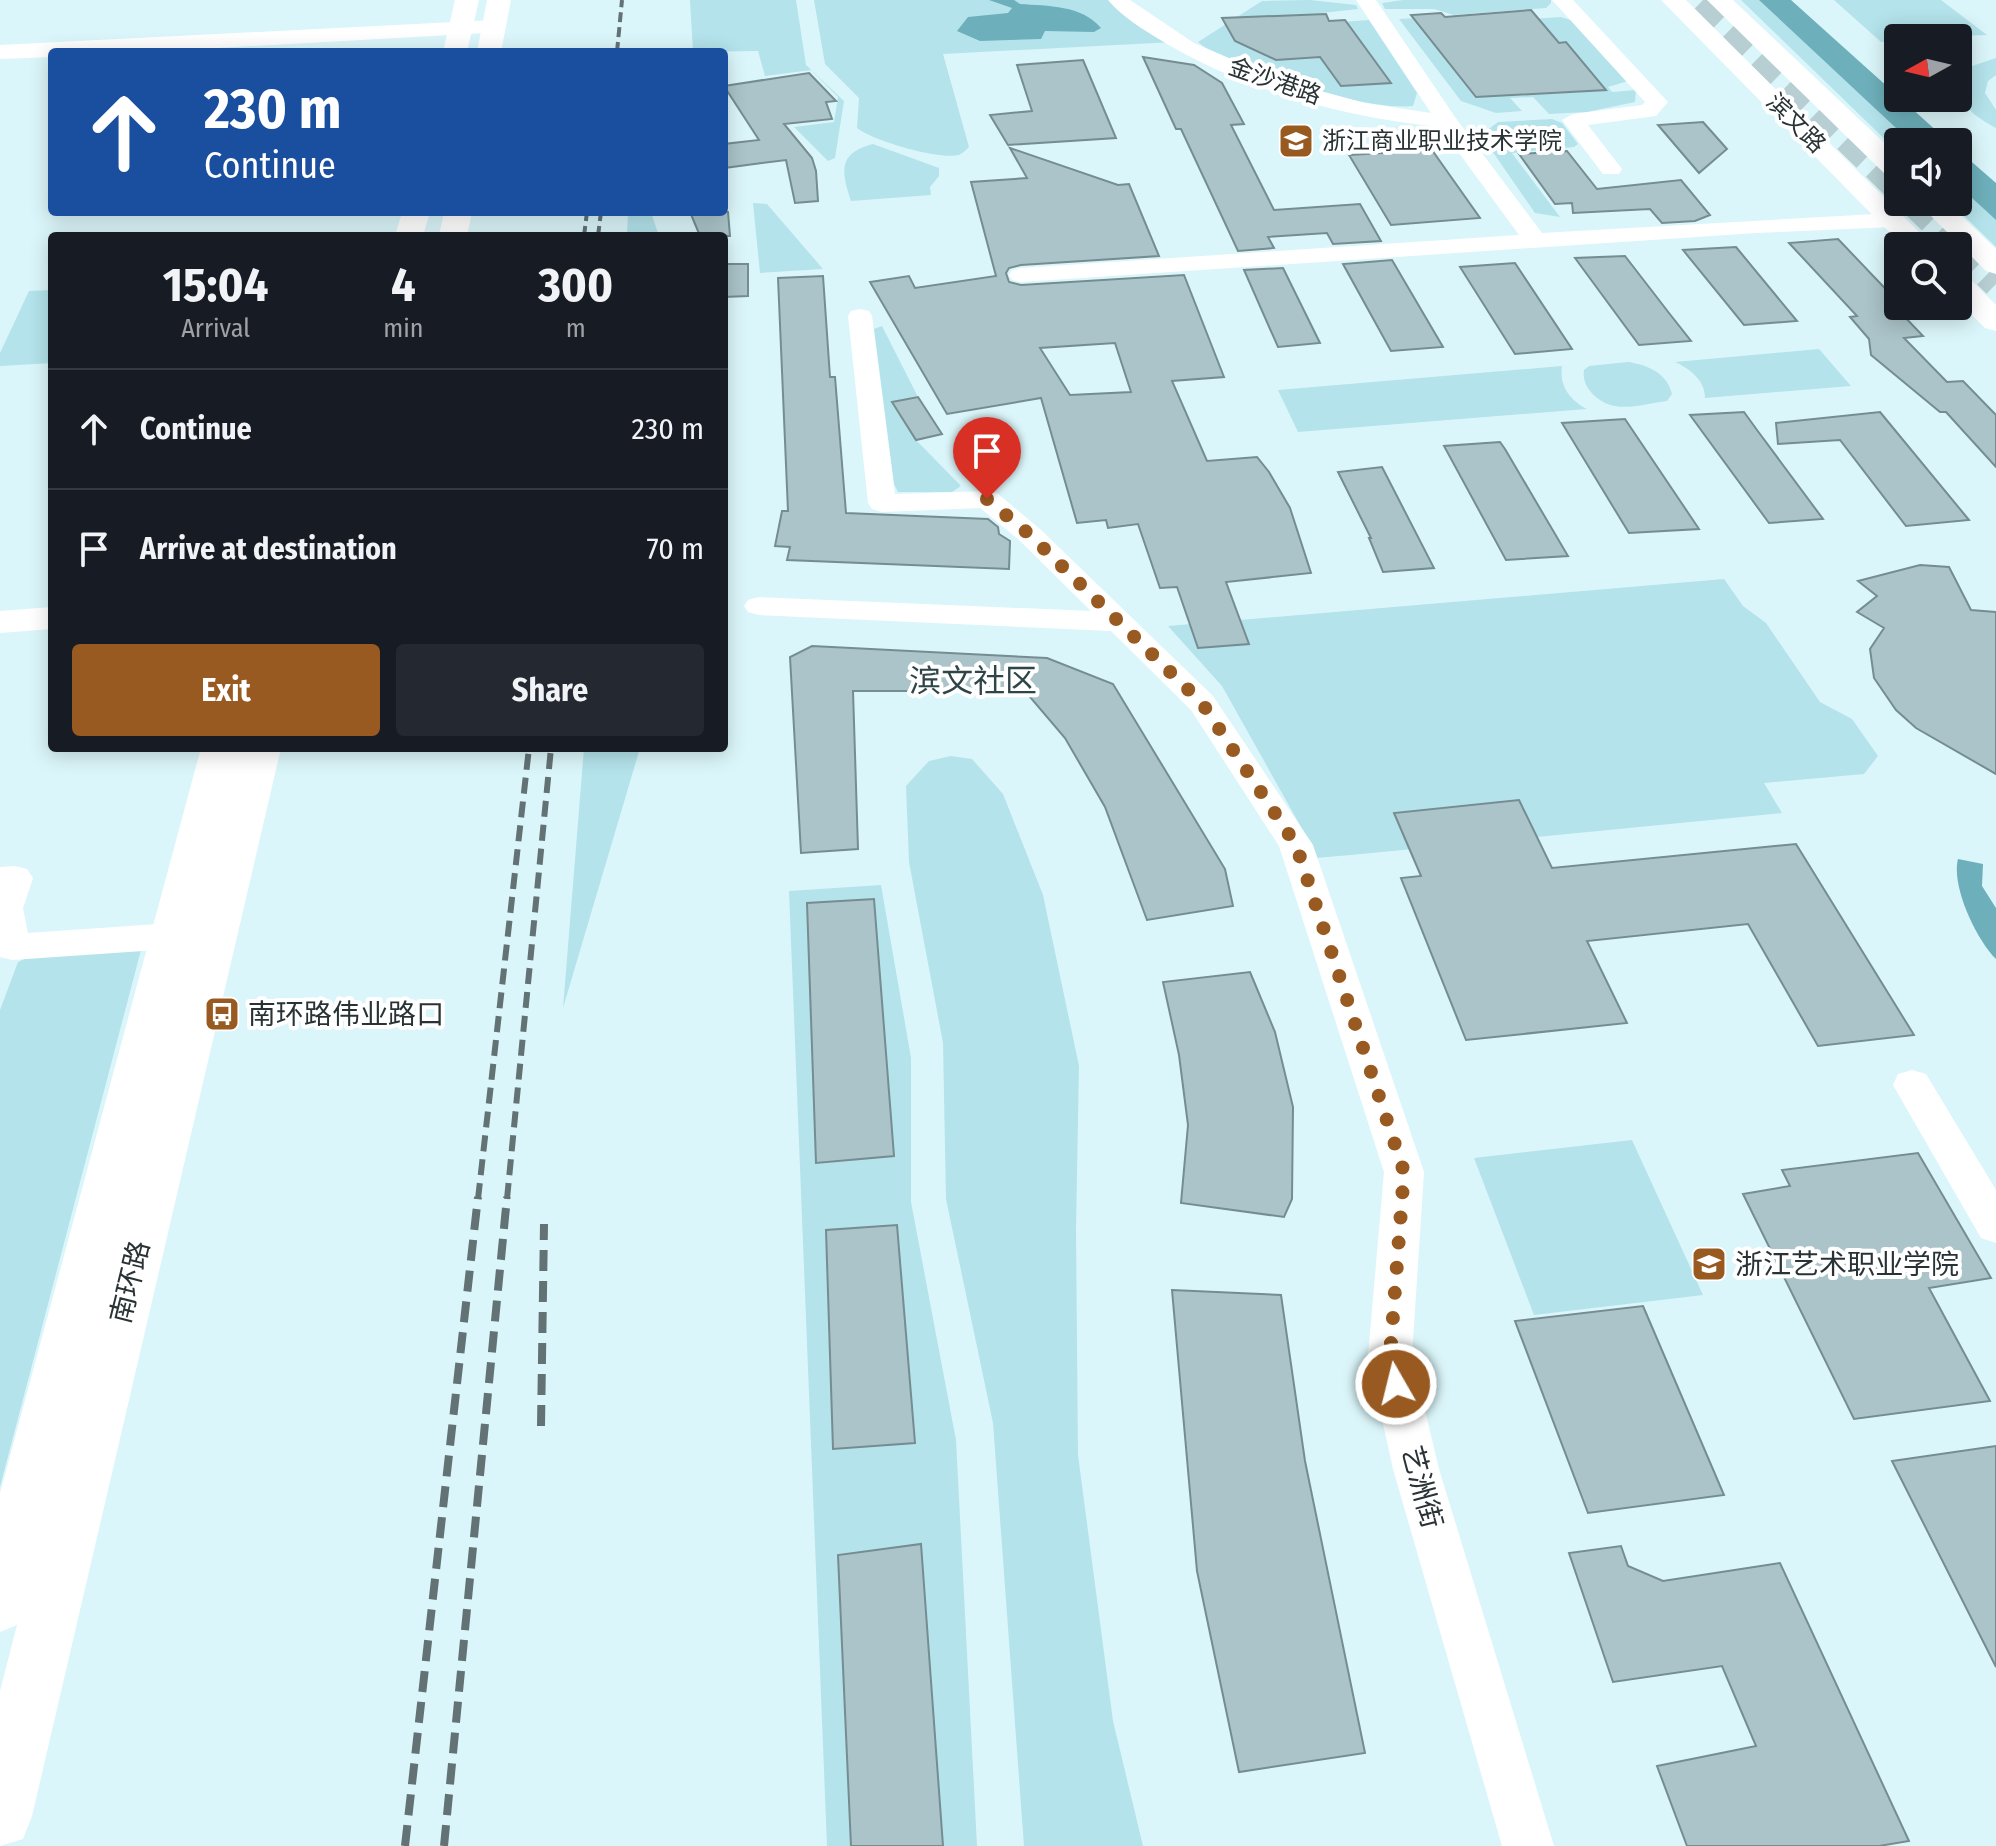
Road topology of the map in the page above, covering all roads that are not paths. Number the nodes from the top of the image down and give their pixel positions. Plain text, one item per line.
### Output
1 (467, 0) edge
2 (499, 0) edge
3 (1118, 0) edge
4 (1366, 0) edge
5 (1562, 0) edge
6 (1673, 0) edge
7 (1719, 0) edge
8 (494, 27) junction
9 (458, 41) edge
10 (167, 48) edge
11 (490, 48) edge
12 (48, 51) edge
13 (0, 52) edge
14 (1447, 121) junction
15 (1884, 158) edge
16 (1611, 169) dead end
17 (1945, 216) edge
18 (1893, 220) junction
19 (1905, 232) edge
20 (1536, 241) junction
21 (1996, 265) edge
22 (1021, 275) dead end
23 (1972, 298) edge
24 (860, 316) dead end
25 (1996, 322) edge
26 (759, 606) dead end
27 (48, 618) edge
28 (0, 622) edge
29 (1118, 622) junction
30 (220, 752) edge
31 (260, 752) edge
32 (0, 879) edge
33 (172, 936) junction
34 (1912, 1085) dead end
35 (1996, 1226) edge
36 (0, 1603) edge
37 (0, 1816) edge
38 (1528, 1846) edge

1 - 9 main road
2 - 8 main road
3 - 14 street, 金沙港路
4 - 14 street
5 - 16 street
6 - 18 main road, 滨文路
7 - 15 main road, 滨文路
8 - 9 main road
8 - 11 main road
9 - 10 main road
12 - 13 main road
14 - 20 street
17 - 21 main road
18 - 19 main road, 滨文路
18 - 20 street
20 - 22 street
23 - 25 main road
24 - 29 street, 艺洲街
26 - 29 street
27 - 28 main road
29 - 38 street, 艺洲街
30 - 33 main road, 南环路
31 - 37 main road, 南环路
32 - 33 street
33 - 36 main road, 南环路
34 - 35 street

